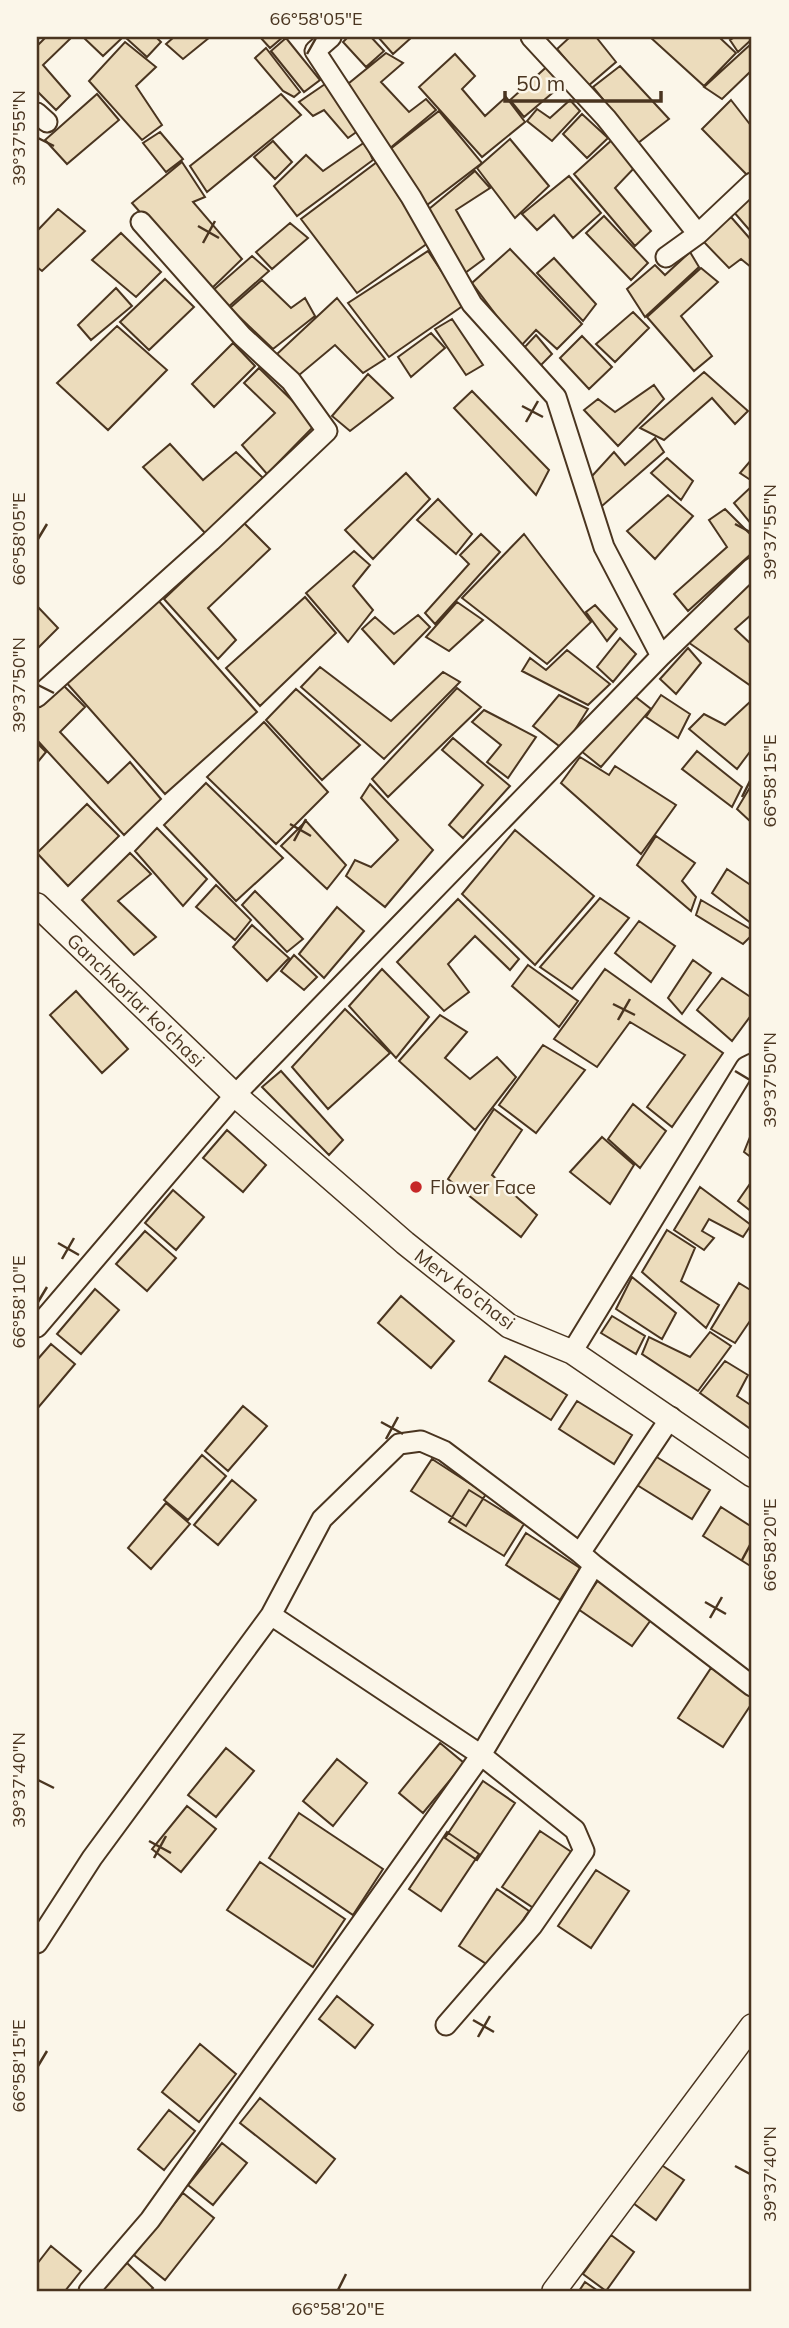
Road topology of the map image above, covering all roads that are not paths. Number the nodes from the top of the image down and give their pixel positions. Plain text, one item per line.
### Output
1 (331, 37) edge
2 (531, 37) edge
3 (752, 183) edge
4 (141, 222) dead end
5 (698, 234) junction
6 (666, 257) dead end
7 (752, 568) edge
8 (661, 656) junction
9 (37, 697) edge
10 (37, 905) edge
11 (752, 1064) edge
12 (235, 1095) junction
13 (37, 1327) edge
14 (572, 1352) junction
15 (671, 1418) junction
16 (752, 1475) edge
17 (587, 1559) junction
18 (271, 1615) junction
19 (752, 1686) edge
20 (481, 1755) junction
21 (37, 1943) edge
22 (446, 2025) dead end
23 (752, 2026) edge
24 (89, 2291) edge
25 (554, 2291) edge

1 - 8 street
2 - 5 street
3 - 5 street
4 - 9 street
5 - 6 street
7 - 8 street
8 - 12 street
10 - 12 street, Ganchkorlar ko'chasi
11 - 14 street
12 - 13 street
12 - 14 street, Merv ko'chasi
14 - 15 street, Merv ko'chasi
15 - 16 street, Merv ko'chasi
15 - 17 street
17 - 18 street
17 - 19 street
17 - 20 street
18 - 20 street
18 - 21 street
20 - 22 street
20 - 24 street
23 - 25 street

